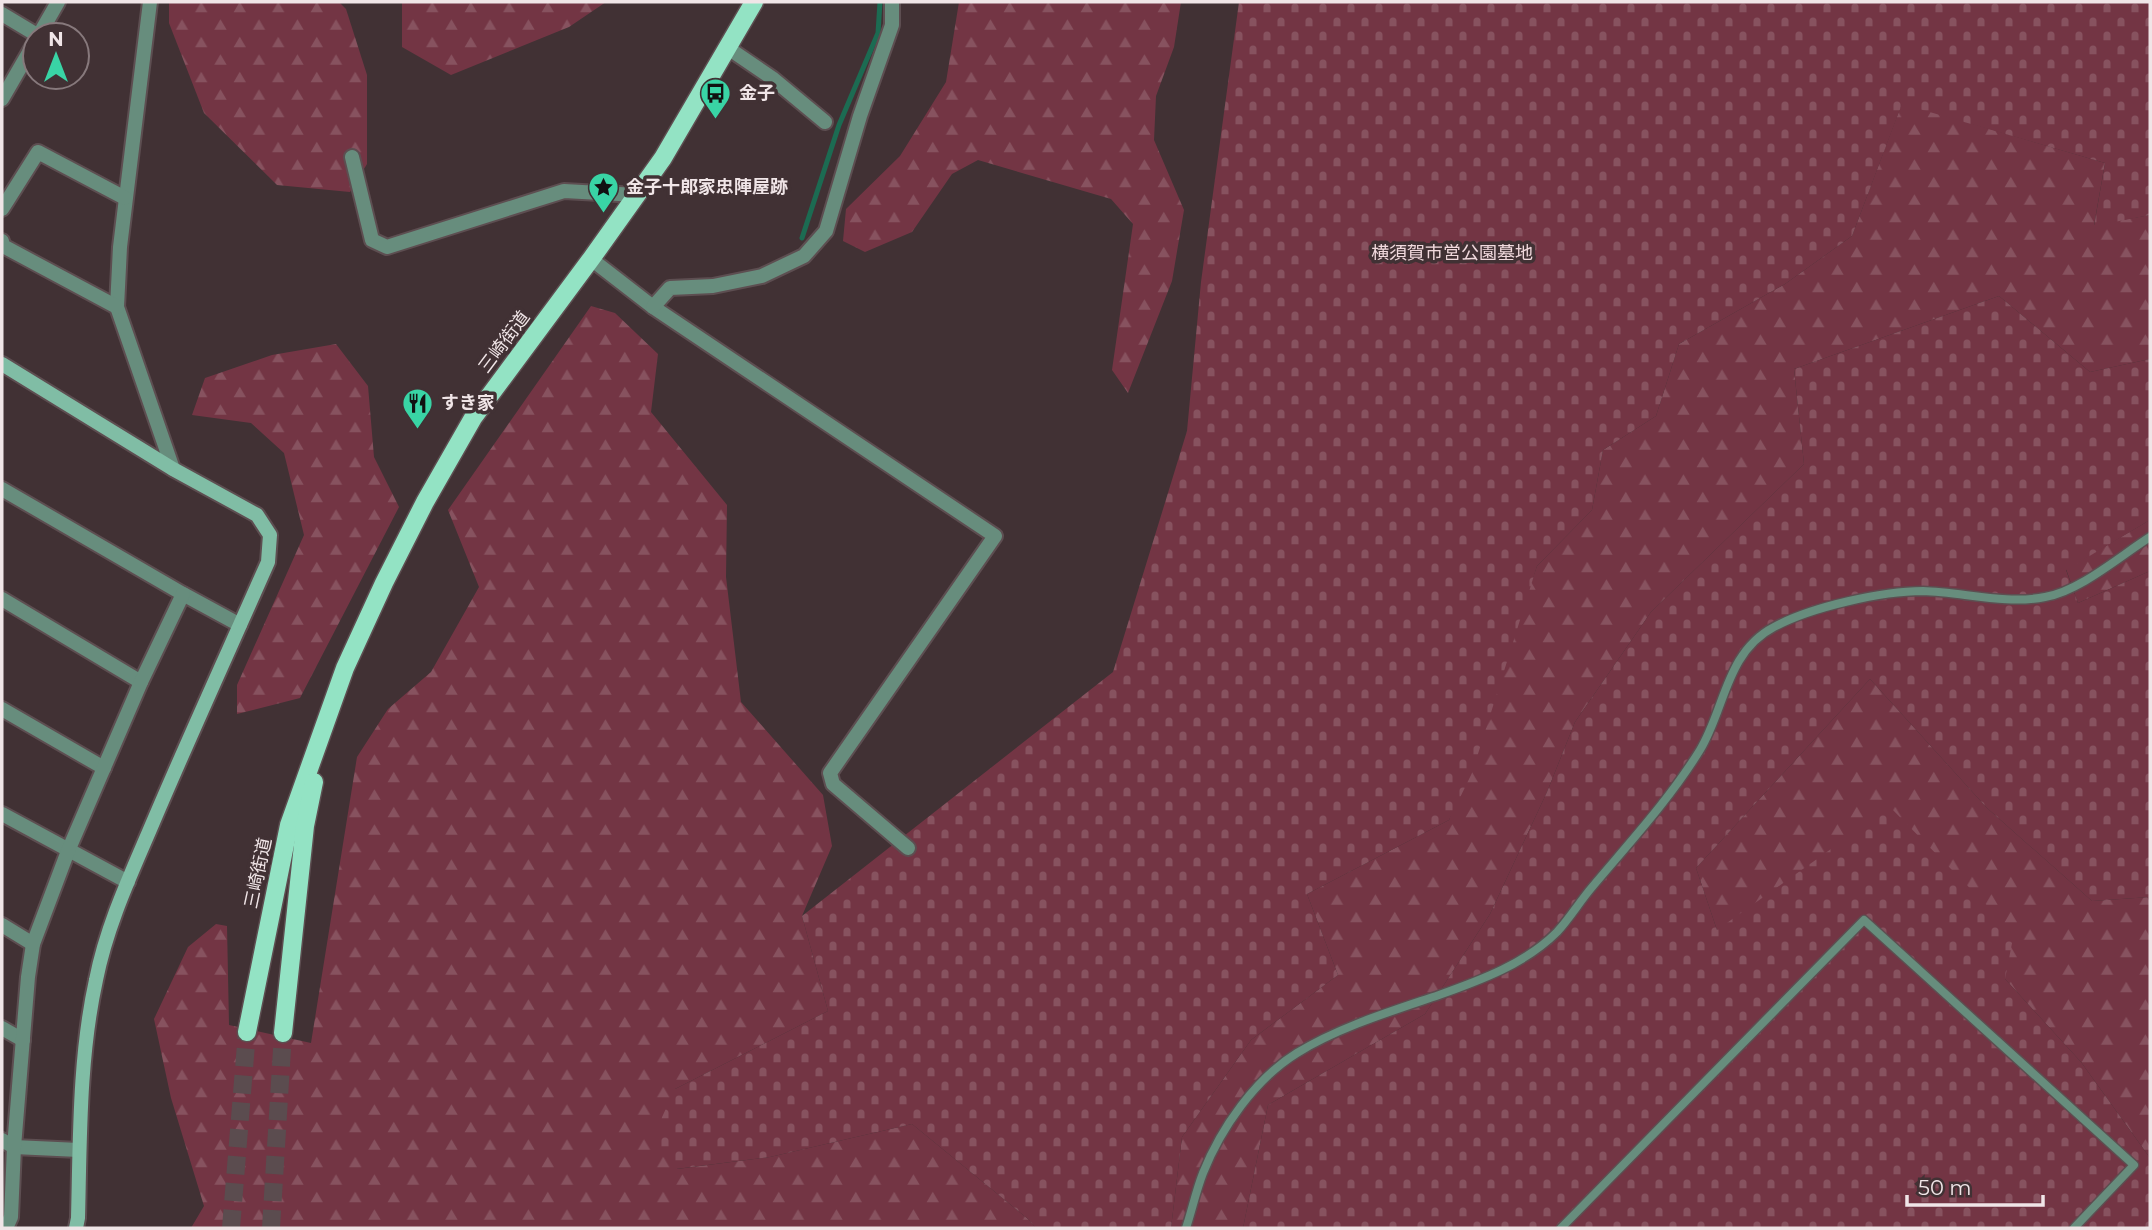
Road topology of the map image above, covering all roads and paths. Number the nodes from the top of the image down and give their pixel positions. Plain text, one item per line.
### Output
1 (58, 2) edge
2 (150, 2) edge
3 (754, 2) edge
4 (892, 2) edge
5 (2, 14) edge
6 (46, 21) edge
7 (21, 25) edge
8 (728, 48) junction
9 (21, 66) edge
10 (2, 99) edge
11 (825, 122) dead end
12 (352, 157) dead end
13 (637, 195) junction
14 (125, 198) junction
15 (2, 209) edge
16 (2, 241) edge
17 (592, 260) junction
18 (117, 307) junction
19 (653, 307) junction
20 (2, 364) edge
21 (173, 469) junction
22 (2, 489) edge
23 (2150, 537) edge
24 (183, 594) junction
25 (2, 599) edge
26 (240, 625) junction
27 (141, 682) junction
28 (2, 709) edge
29 (324, 727) junction
30 (104, 768) junction
31 (2, 814) edge
32 (908, 848) dead end
33 (68, 852) junction
34 (128, 882) junction
35 (2, 925) edge
36 (33, 944) junction
37 (2, 1028) edge
38 (247, 1032) tunnel mouth
39 (283, 1033) tunnel mouth
40 (23, 1041) junction
41 (8, 1143) edge
42 (79, 1150) junction
43 (6, 1228) edge
44 (76, 1228) edge
45 (1186, 1228) edge
46 (1561, 1228) edge
47 (2074, 1228) edge

1 - 6 street
2 - 14 street
3 - 8 main road, 三崎街道
4 - 19 street
5 - 7 street
8 - 11 street
8 - 13 main road, 三崎街道
9 - 10 street
12 - 13 street
13 - 17 main road, 三崎街道
14 - 15 street
14 - 18 street
16 - 18 street
17 - 19 street
17 - 29 main road, 三崎街道
18 - 21 street
19 - 32 street
20 - 21 street
21 - 26 street
22 - 24 street
23 - 45 lane
24 - 26 street
24 - 27 street
25 - 27 street
26 - 34 street
27 - 30 street
28 - 30 street
29 - 38 main road, 三崎街道
29 - 39 main road, 三崎街道
30 - 33 street
31 - 33 street
33 - 34 street
33 - 36 street
34 - 42 street
35 - 36 street
36 - 40 street
37 - 40 street
40 - 41 street
41 - 42 street
41 - 43 street
42 - 44 street
46 - 47 lane

